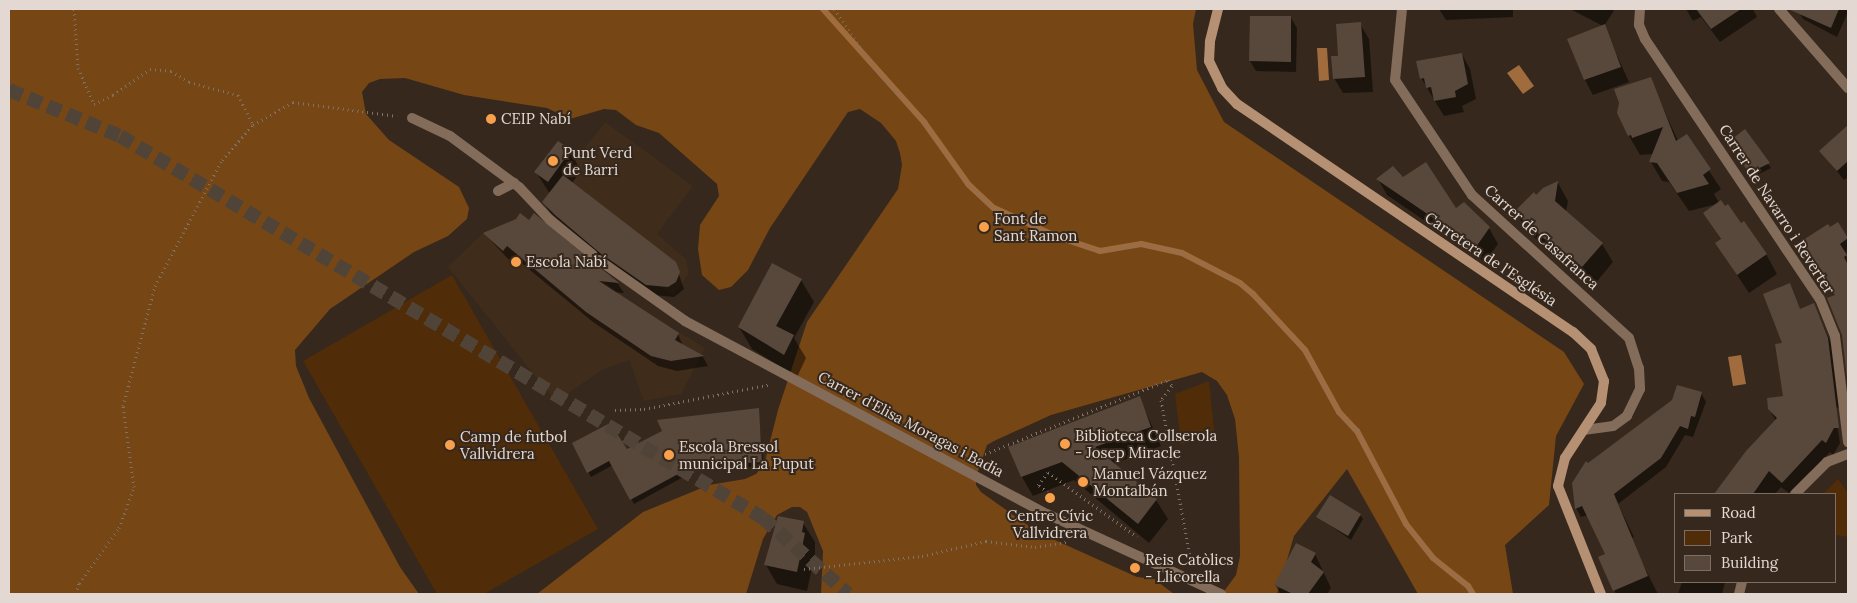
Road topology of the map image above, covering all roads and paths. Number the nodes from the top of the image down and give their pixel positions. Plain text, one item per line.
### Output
1 (74, 9) edge
2 (834, 9) edge
3 (1218, 9) edge
4 (1402, 9) edge
5 (1640, 9) edge
6 (1779, 9) edge
7 (1848, 88) edge
8 (412, 118) joint
9 (253, 125) junction
10 (514, 183) junction
11 (498, 191) dead end
12 (781, 383) dead end
13 (615, 410) dead end
14 (1585, 430) junction
15 (1848, 442) edge
16 (984, 454) dead end
17 (1848, 454) edge
18 (1796, 493) edge
19 (1056, 498) dead end
20 (1080, 531) junction
21 (1145, 542) dead end
22 (1191, 562) dead end
23 (804, 570) dead end
24 (76, 594) edge
25 (1221, 594) edge
26 (1473, 594) edge
27 (1601, 594) edge

1 - 9 path
2 - 26 path
3 - 14 main road, Carretera de l'Església
4 - 14 street, Carrer de Casafranca
5 - 15 street, Carrer de Navarro i Reverter
6 - 7 street
8 - 9 path
8 - 10 street, Carrer d'Elisa Moragas i Badia
9 - 24 path
10 - 11 street
10 - 20 street, Carrer d'Elisa Moragas i Badia
12 - 13 path
14 - 27 main road, Carretera de l'Església
16 - 22 path
17 - 18 street
19 - 21 path
20 - 23 path
20 - 25 street, Carrer d'Elisa Moragas i Badia

